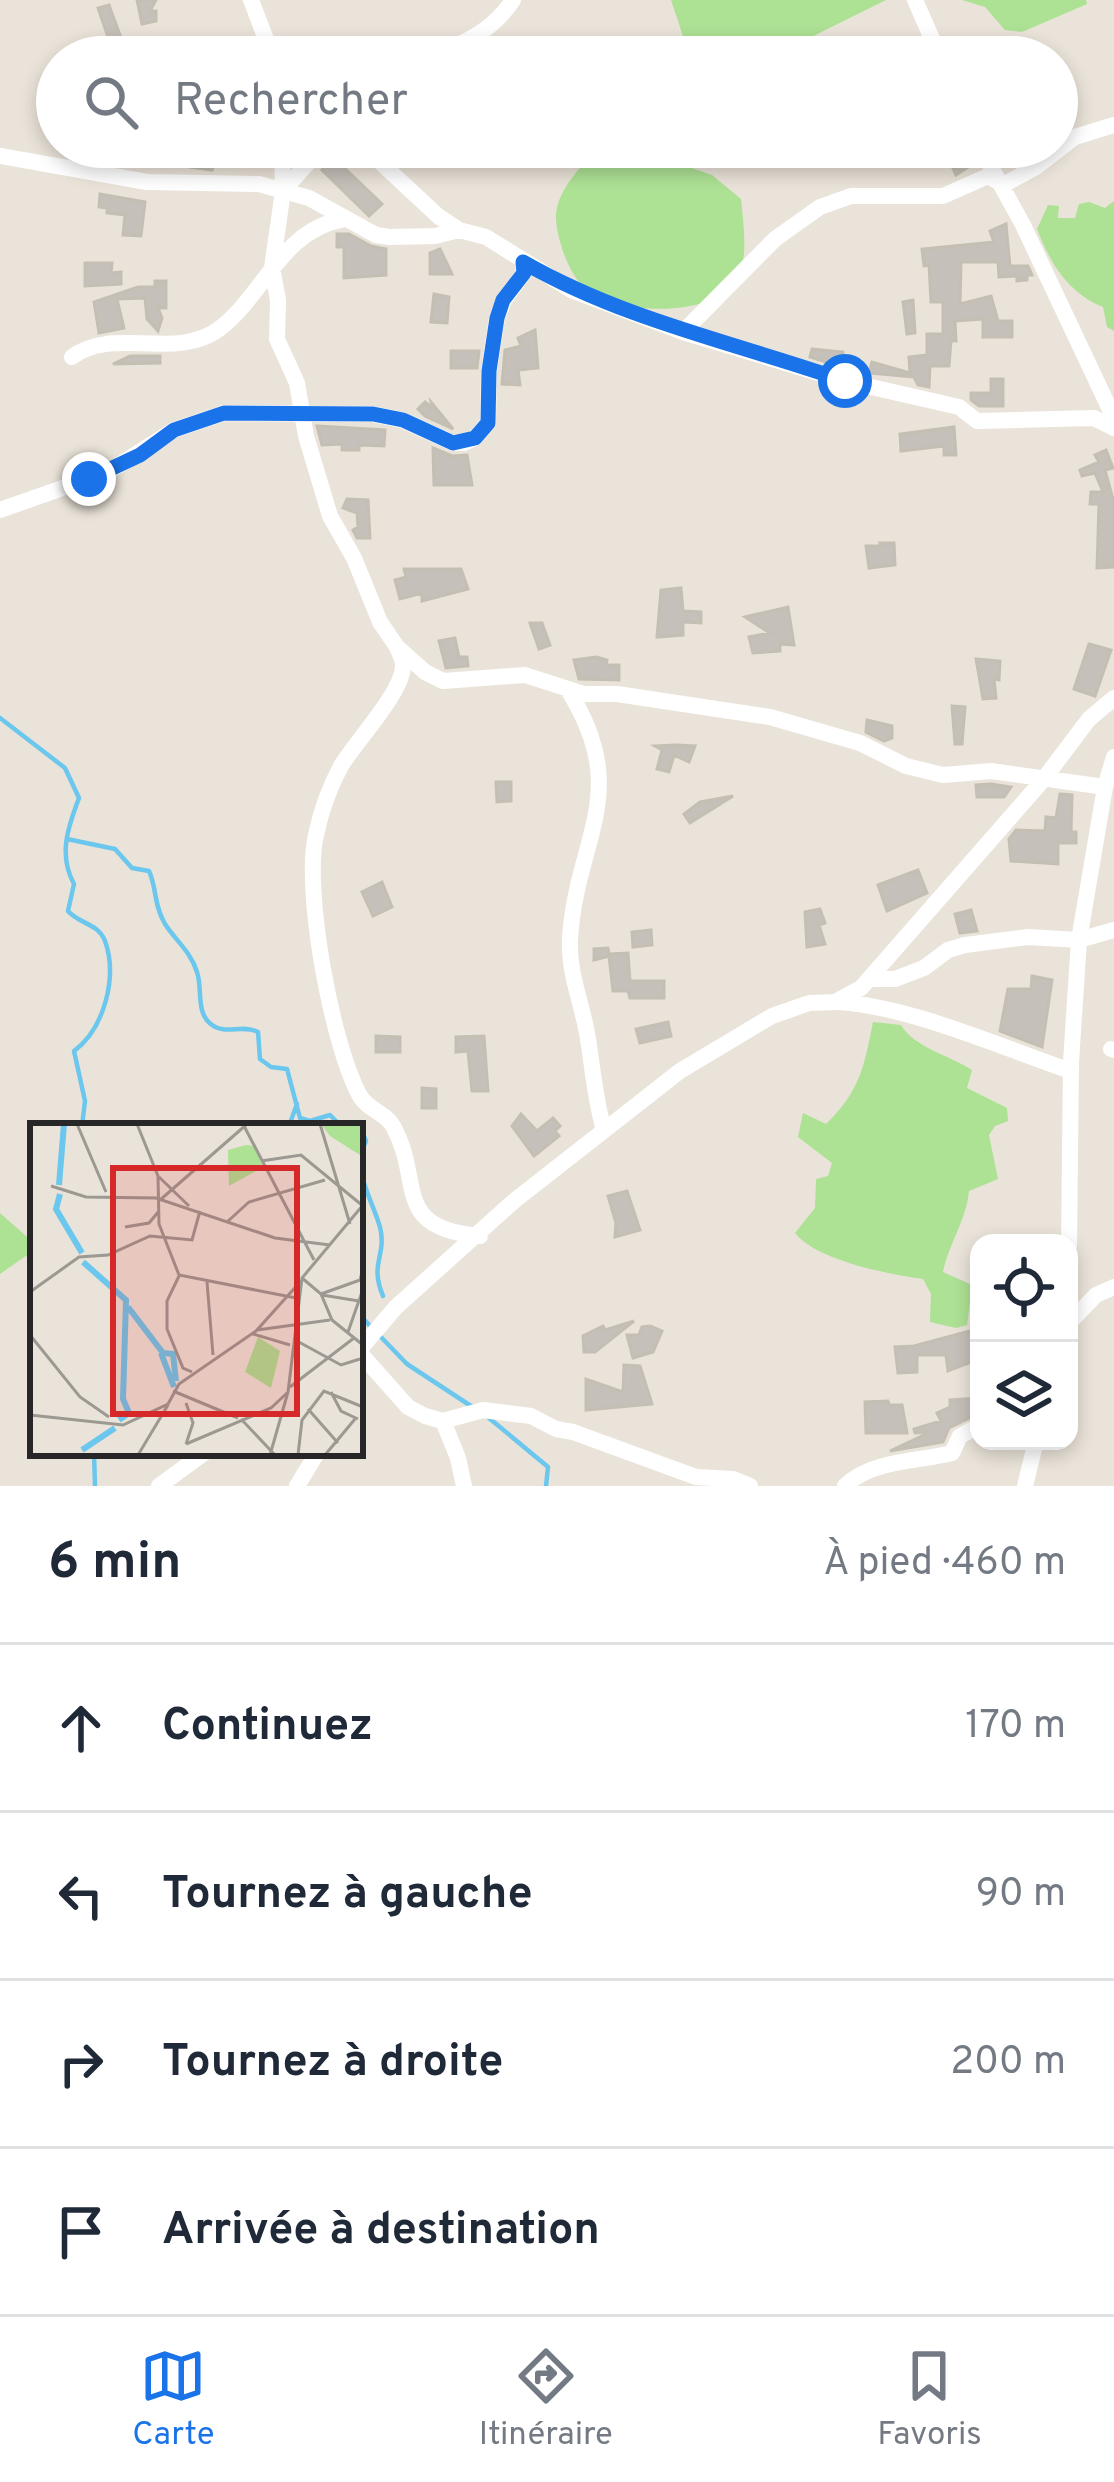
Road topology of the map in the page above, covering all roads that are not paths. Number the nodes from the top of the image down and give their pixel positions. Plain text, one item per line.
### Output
1 (251, 0) edge
2 (513, 0) edge
3 (915, 0) edge
4 (264, 36) edge
5 (478, 36) edge
6 (931, 36) edge
7 (1114, 125) edge
8 (1078, 136) edge
9 (0, 156) edge
10 (36, 162) edge
11 (68, 168) edge
12 (282, 168) edge
13 (303, 168) edge
14 (387, 168) edge
15 (993, 168) edge
16 (1034, 168) edge
17 (1003, 184) junction
18 (284, 190) junction
19 (344, 219) junction
20 (459, 230) junction
21 (523, 262) junction
22 (272, 268) junction
23 (683, 332) junction
24 (72, 357) dead end
25 (302, 415) junction
26 (1114, 418) edge
27 (1114, 428) edge
28 (0, 510) edge
29 (397, 646) junction
30 (443, 681) junction
31 (397, 686) junction
32 (568, 690) junction
33 (1114, 698) edge
34 (1114, 757) edge
35 (1043, 780) junction
36 (1105, 787) junction
37 (1114, 930) edge
38 (1079, 940) junction
39 (871, 979) junction
40 (835, 1002) junction
41 (1071, 1071) junction
42 (604, 1130) junction
43 (1069, 1234) edge
44 (480, 1236) junction
45 (1114, 1287) edge
46 (1078, 1313) edge
47 (363, 1347) edge
48 (363, 1354) edge
49 (442, 1421) junction
50 (970, 1431) edge
51 (1034, 1450) edge
52 (200, 1456) edge
53 (315, 1456) edge
54 (159, 1486) edge
55 (297, 1486) edge
56 (464, 1486) edge
57 (750, 1486) edge
58 (845, 1486) edge
59 (1025, 1486) edge

1 - 4 street
2 - 5 street
3 - 6 street
7 - 8 street
9 - 10 street
11 - 18 street
12 - 18 street
13 - 18 street
14 - 20 street
15 - 17 street
16 - 17 street
17 - 23 street
17 - 26 street
18 - 19 street
18 - 22 street
19 - 20 street
19 - 22 street
20 - 21 street
21 - 23 street
21 - 25 street
22 - 24 street
22 - 25 street
23 - 27 street
25 - 28 street
25 - 29 street
29 - 30 street
29 - 31 street
30 - 31 street
30 - 32 street
31 - 44 street
32 - 35 street
32 - 42 street
33 - 35 street
34 - 36 street
35 - 36 street
35 - 39 street
36 - 38 street
37 - 38 street
38 - 39 street
38 - 41 street
39 - 40 street
40 - 41 street
40 - 42 street
41 - 43 street
42 - 44 street
44 - 47 street
45 - 46 street
48 - 49 street
49 - 56 street
49 - 57 street
50 - 58 street
51 - 59 street
52 - 54 street
53 - 55 street

